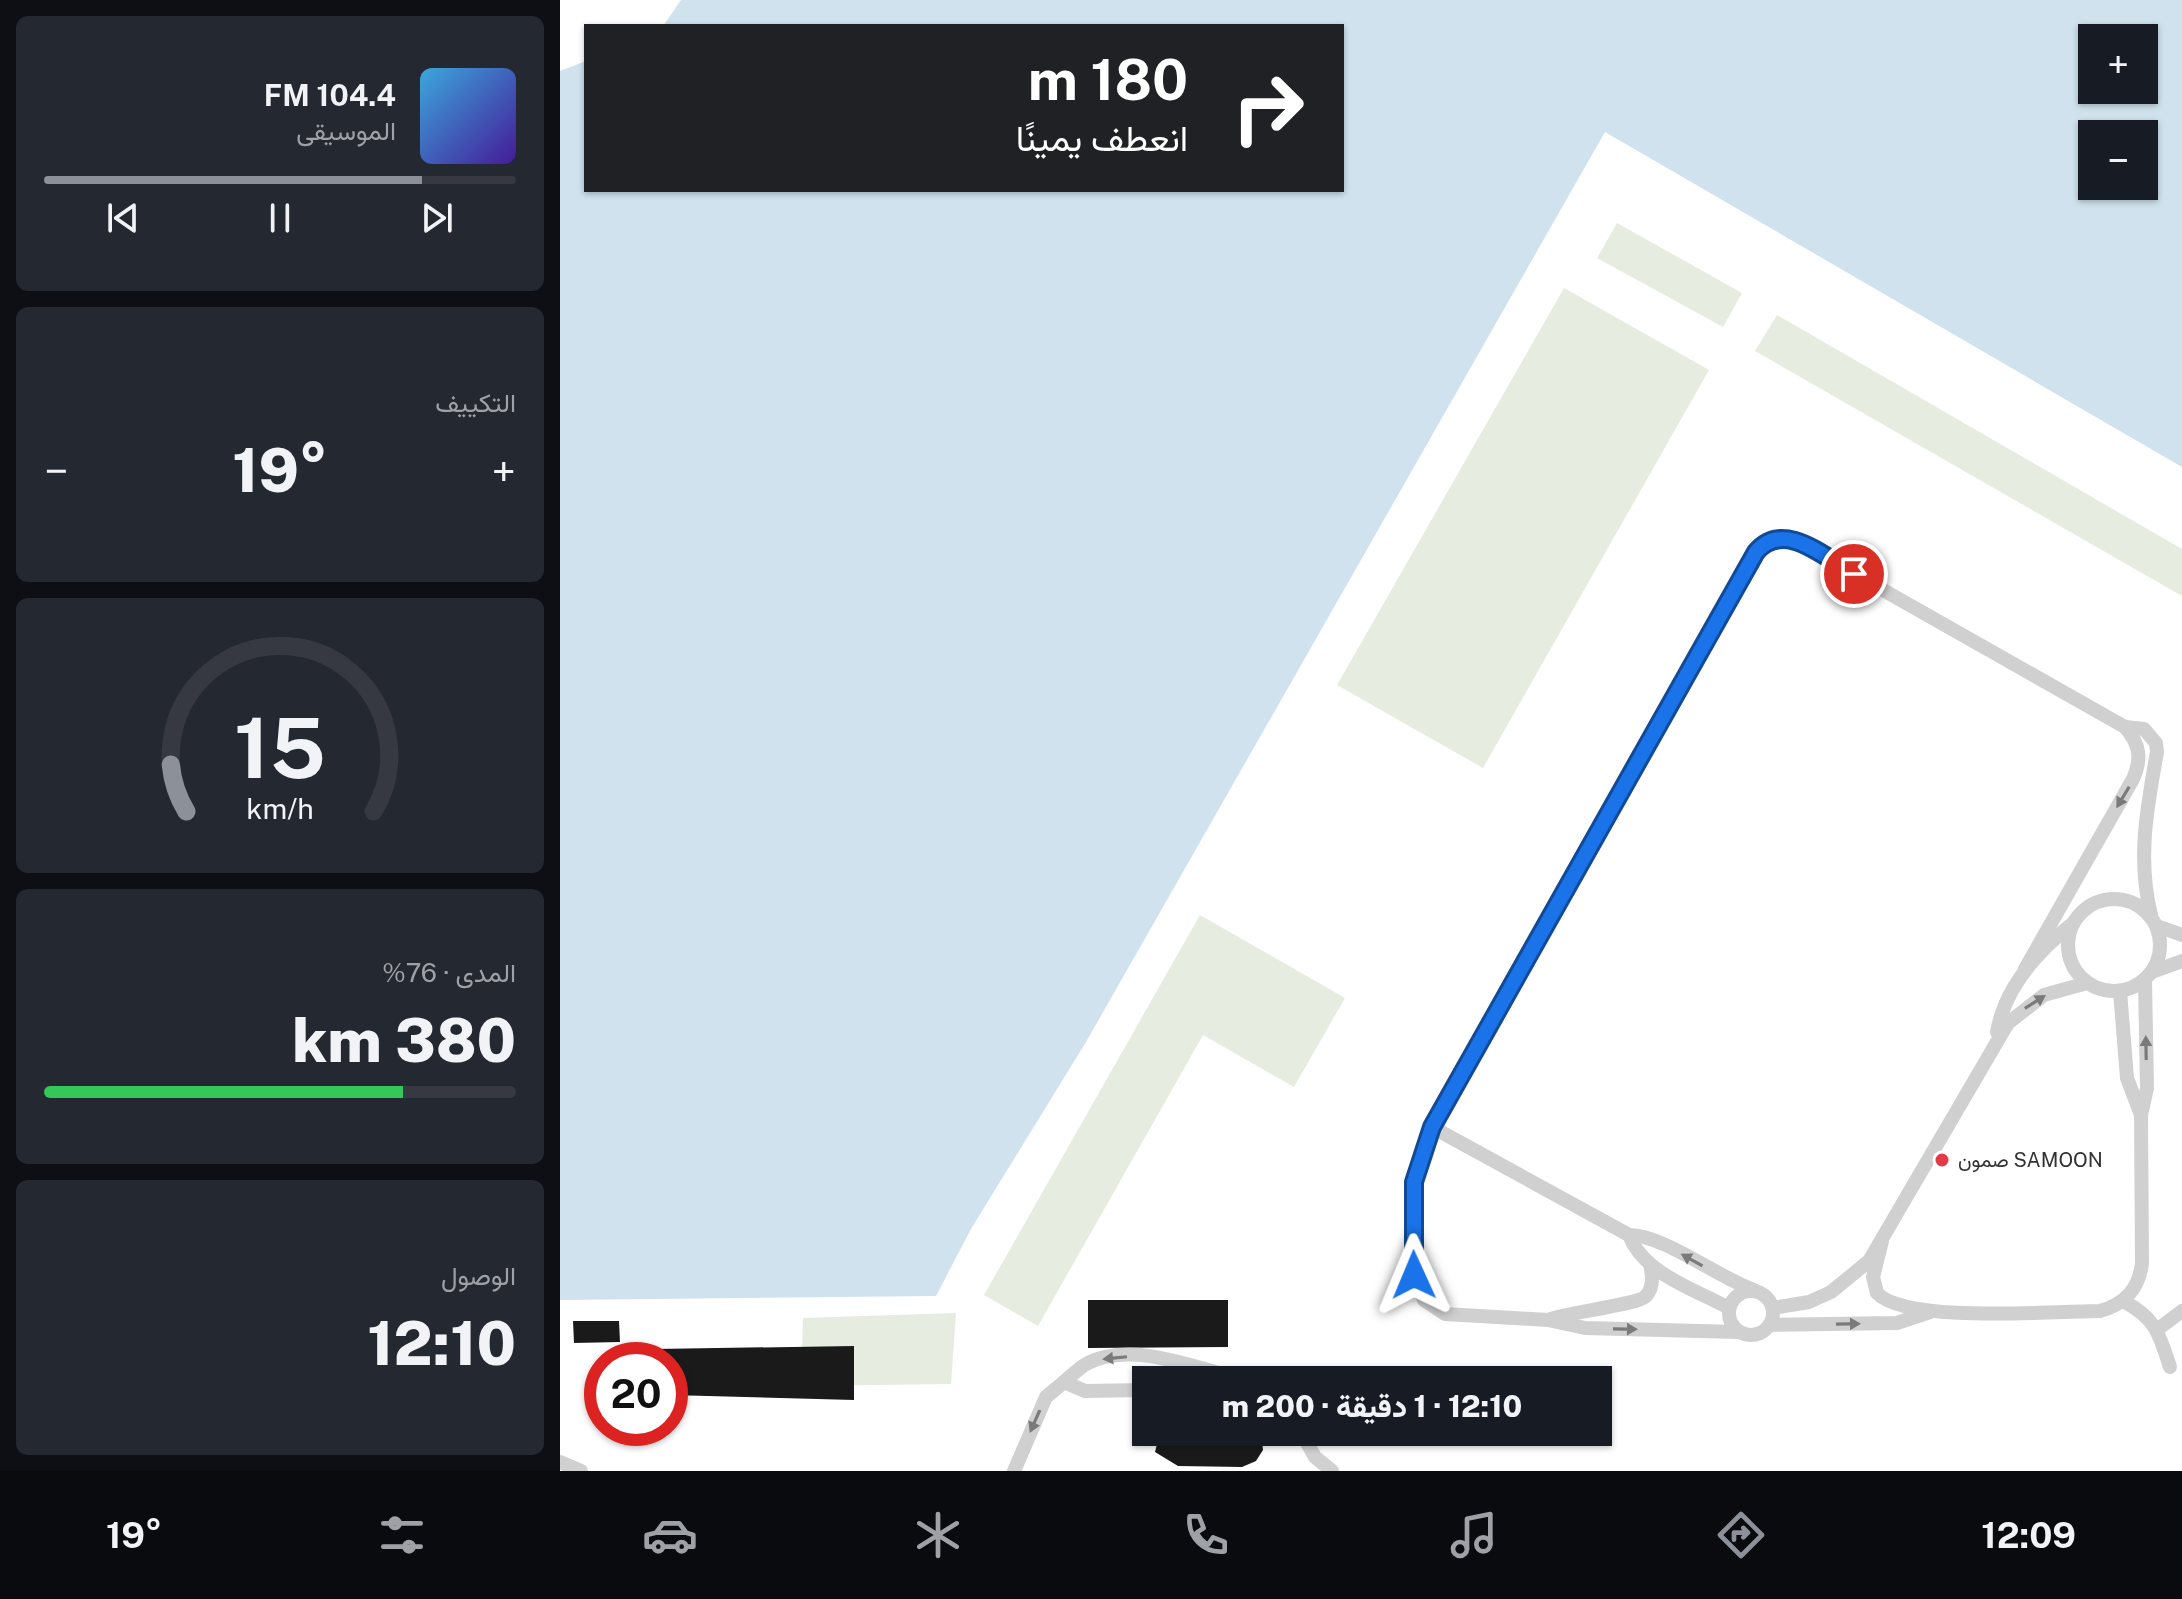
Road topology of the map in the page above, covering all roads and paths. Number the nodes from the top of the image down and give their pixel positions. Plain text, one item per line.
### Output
1 (2125, 727) junction
2 (2154, 922) junction
3 (2073, 923) junction
4 (2182, 935) edge
5 (2182, 961) edge
6 (2025, 969) junction
7 (2148, 976) junction
8 (2087, 983) junction
9 (2120, 991) junction
10 (1995, 1041) junction
11 (2141, 1115) junction
12 (1432, 1127) junction
13 (1629, 1235) junction
14 (1882, 1241) junction
15 (1650, 1265) junction
16 (1754, 1290) junction
17 (2123, 1301) junction
18 (1729, 1308) junction
19 (1773, 1308) junction
20 (2182, 1311) edge
21 (1930, 1312) junction
22 (1548, 1320) junction
23 (1770, 1325) junction
24 (2158, 1329) junction
25 (1738, 1332) junction
26 (1199, 1366) edge
27 (2170, 1367) dead end
28 (1064, 1382) junction
29 (1132, 1390) edge
30 (1309, 1446) edge
31 (560, 1462) edge
32 (581, 1471) edge
33 (1014, 1471) edge
34 (1332, 1471) edge

1 - 2 lane
1 -> 6 lane
1 - 12 lane
2 - 3 lane
2 - 4 lane
2 - 7 lane
3 - 6 lane
3 - 8 lane
5 - 7 lane
6 - 10 lane
7 - 9 lane
11 -> 7 lane
8 - 9 lane
10 -> 8 lane
9 - 11 lane
10 - 14 lane
11 - 17 lane
12 - 13 lane
12 - 22 lane
13 - 15 lane
16 -> 13 lane
14 - 19 lane
14 - 21 lane
15 - 18 lane
15 - 22 lane
16 - 18 lane
16 - 19 lane
17 - 21 lane
17 - 24 lane
18 - 25 lane
19 - 23 lane
20 - 24 lane
23 -> 21 lane
22 -> 25 lane
23 - 25 lane
24 - 27 lane
26 -> 28 lane
28 - 29 lane
28 -> 33 lane
30 - 34 lane
31 - 32 lane

